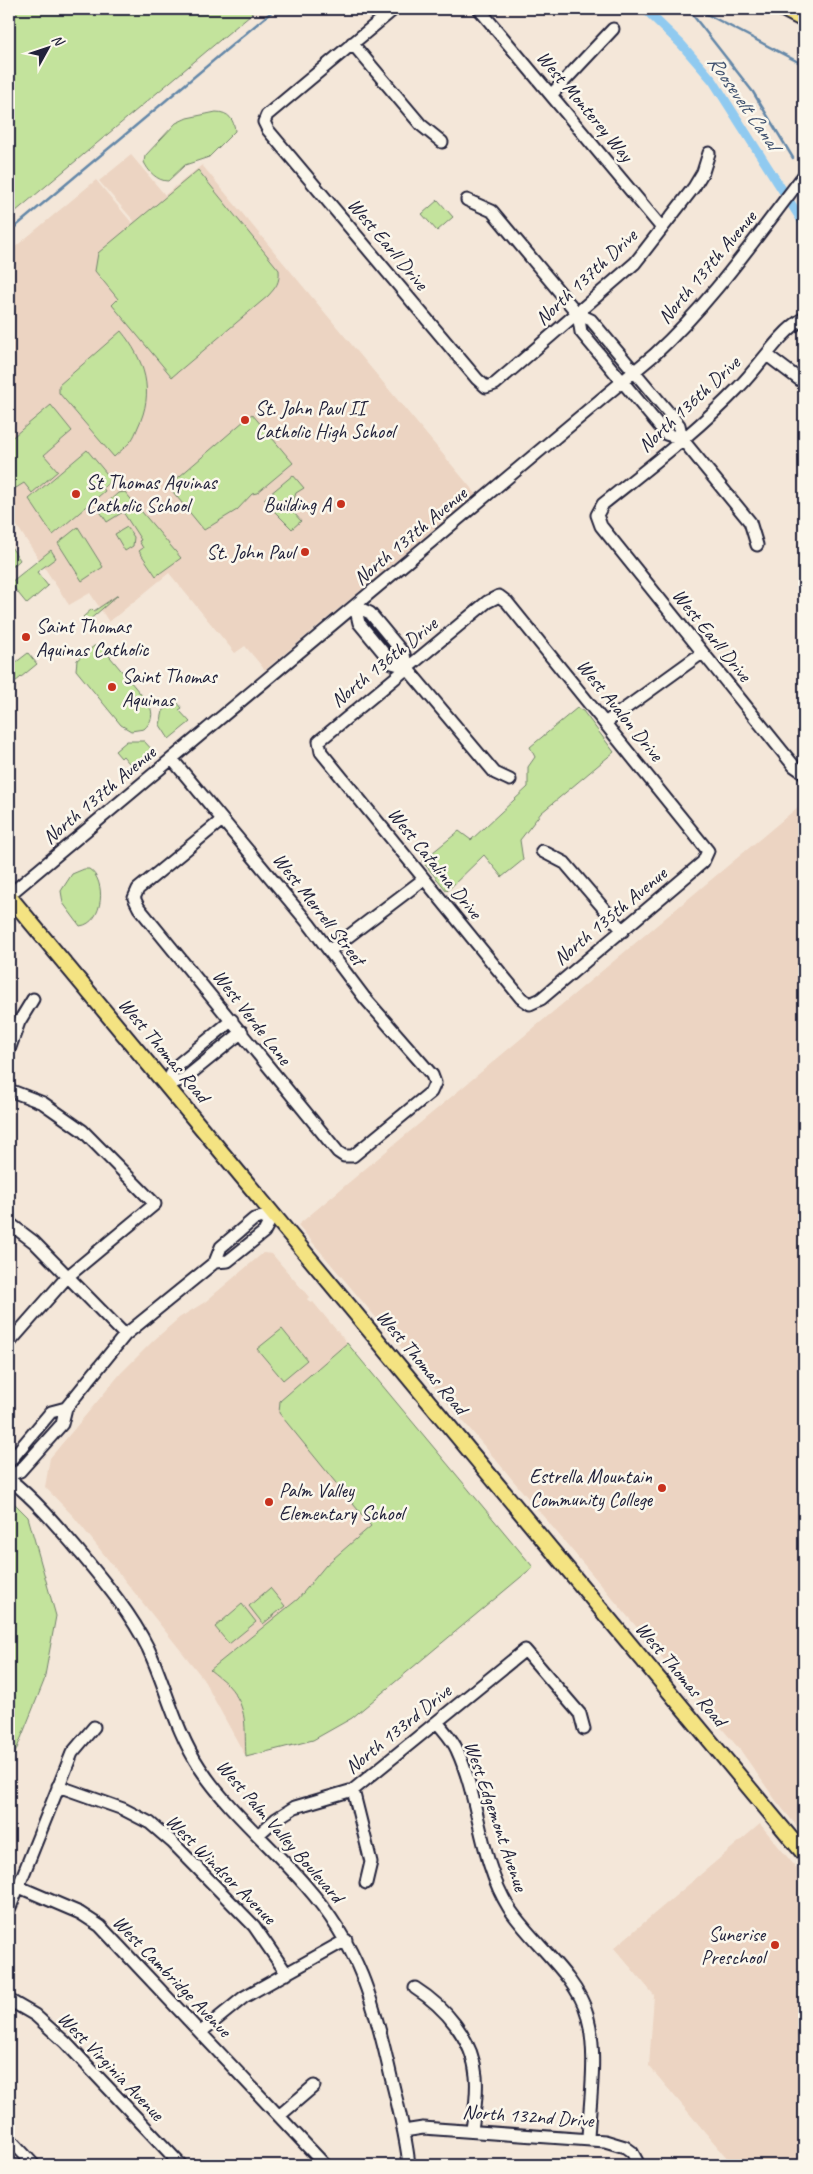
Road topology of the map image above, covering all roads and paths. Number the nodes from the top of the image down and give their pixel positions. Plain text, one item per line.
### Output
1 (394, 9) edge
2 (479, 9) edge
3 (783, 9) edge
4 (804, 20) edge
5 (612, 30) dead end
6 (352, 43) junction
7 (551, 95) junction
8 (442, 142) dead end
9 (709, 153) dead end
10 (804, 175) edge
11 (467, 200) dead end
12 (662, 228) junction
13 (578, 314) junction
14 (804, 318) edge
15 (767, 355) junction
16 (634, 372) junction
17 (623, 382) junction
18 (804, 382) edge
19 (486, 386) joint
20 (682, 439) junction
21 (598, 515) joint
22 (757, 545) dead end
23 (499, 596) joint
24 (355, 606) junction
25 (702, 653) junction
26 (406, 667) junction
27 (604, 723) junction
28 (318, 741) joint
29 (172, 759) junction
30 (804, 773) edge
31 (510, 780) dead end
32 (222, 820) junction
33 (542, 851) dead end
34 (708, 851) joint
35 (424, 880) junction
36 (9, 896) edge
37 (623, 930) junction
38 (329, 951) junction
39 (33, 999) dead end
40 (530, 1004) joint
41 (232, 1020) junction
42 (242, 1032) junction
43 (9, 1050) edge
44 (166, 1085) junction
45 (9, 1090) edge
46 (344, 1156) joint
47 (273, 1214) junction
48 (9, 1223) edge
49 (215, 1262) junction
50 (67, 1277) junction
51 (125, 1335) junction
52 (9, 1343) edge
53 (66, 1408) junction
54 (9, 1462) edge
55 (9, 1475) edge
56 (9, 1478) edge
57 (437, 1722) junction
58 (94, 1727) dead end
59 (584, 1729) dead end
60 (58, 1786) junction
61 (353, 1790) junction
62 (258, 1835) junction
63 (804, 1854) edge
64 (366, 1883) dead end
65 (19, 1887) junction
66 (9, 1910) edge
67 (346, 1940) junction
68 (287, 1974) junction
69 (415, 1988) dead end
70 (9, 2000) edge
71 (200, 2032) junction
72 (314, 2086) dead end
73 (279, 2116) junction
74 (472, 2130) junction
75 (404, 2131) junction
76 (9, 2138) edge
77 (588, 2138) junction
78 (34, 2165) edge
79 (181, 2165) edge
80 (324, 2165) edge
81 (409, 2165) edge
82 (639, 2165) edge

1 - 6 street
2 - 7 street, West Monterey Way
3 - 4 main road
5 - 7 street
6 - 8 street
6 - 19 street, West Earll Drive
7 - 12 street, West Monterey Way
9 - 12 street, North 137th Drive
10 - 16 street, North 137th Avenue
11 - 13 street
12 - 13 street, North 137th Drive
13 - 16 street
13 - 17 street
13 - 19 street, North 137th Drive
14 - 15 street, North 136th Drive
15 - 18 street
15 - 20 street, North 136th Drive
16 - 17 street, North 137th Avenue
16 - 20 street
17 - 20 street
17 - 24 street, North 137th Avenue
20 - 21 street, North 136th Drive
20 - 22 street
21 - 25 street, West Earll Drive
23 - 26 street, North 136th Drive
23 - 27 street, West Avalon Drive
24 - 26 street
24 - 29 street, North 137th Avenue
25 - 27 street
25 - 30 street, West Earll Drive
26 - 28 street, North 136th Drive
26 - 31 street
27 - 34 street, West Avalon Drive
28 - 35 street, West Catalina Drive
29 - 32 street, West Merrell Street
29 - 36 street, North 137th Avenue
32 - 38 street, West Merrell Street
32 - 41 street, West Verde Lane
33 - 37 street
34 - 37 street, North 135th Avenue
35 - 38 street
35 - 40 street, West Catalina Drive
36 - 44 main road, West Thomas Road
37 - 40 street, North 135th Avenue
38 - 46 street, West Merrell Street
39 - 43 street
41 - 42 street, West Verde Lane
41 - 44 street
42 - 44 street
42 - 46 street, West Verde Lane
44 - 47 main road, West Thomas Road
45 - 50 street
47 - 49 street
47 - 49 street
47 - 63 main road, West Thomas Road
48 - 50 street
49 - 51 street
50 - 51 street
50 - 52 street
51 - 53 street
53 - 54 street
53 - 55 street
56 - 62 street, West Palm Valley Boulevard
57 - 59 street, North 133rd Drive
57 - 61 street, North 133rd Drive
57 - 77 street, West Edgemont Avenue
58 - 60 street
60 - 65 street
60 - 68 street, West Windsor Avenue
61 - 62 street, North 133rd Drive
61 - 64 street
62 - 67 street, West Palm Valley Boulevard
65 - 66 street
65 - 71 street, West Cambridge Avenue
67 - 68 street
67 - 75 street, West Palm Valley Boulevard
68 - 71 street
69 - 74 street
70 - 79 street, West Virginia Avenue
71 - 73 street, West Cambridge Avenue
72 - 73 street
73 - 80 street, West Cambridge Avenue
74 - 75 street, North 132nd Drive
74 - 77 street, North 132nd Drive
75 - 81 street, West Palm Valley Boulevard
76 - 78 street
77 - 82 street, North 132nd Drive

